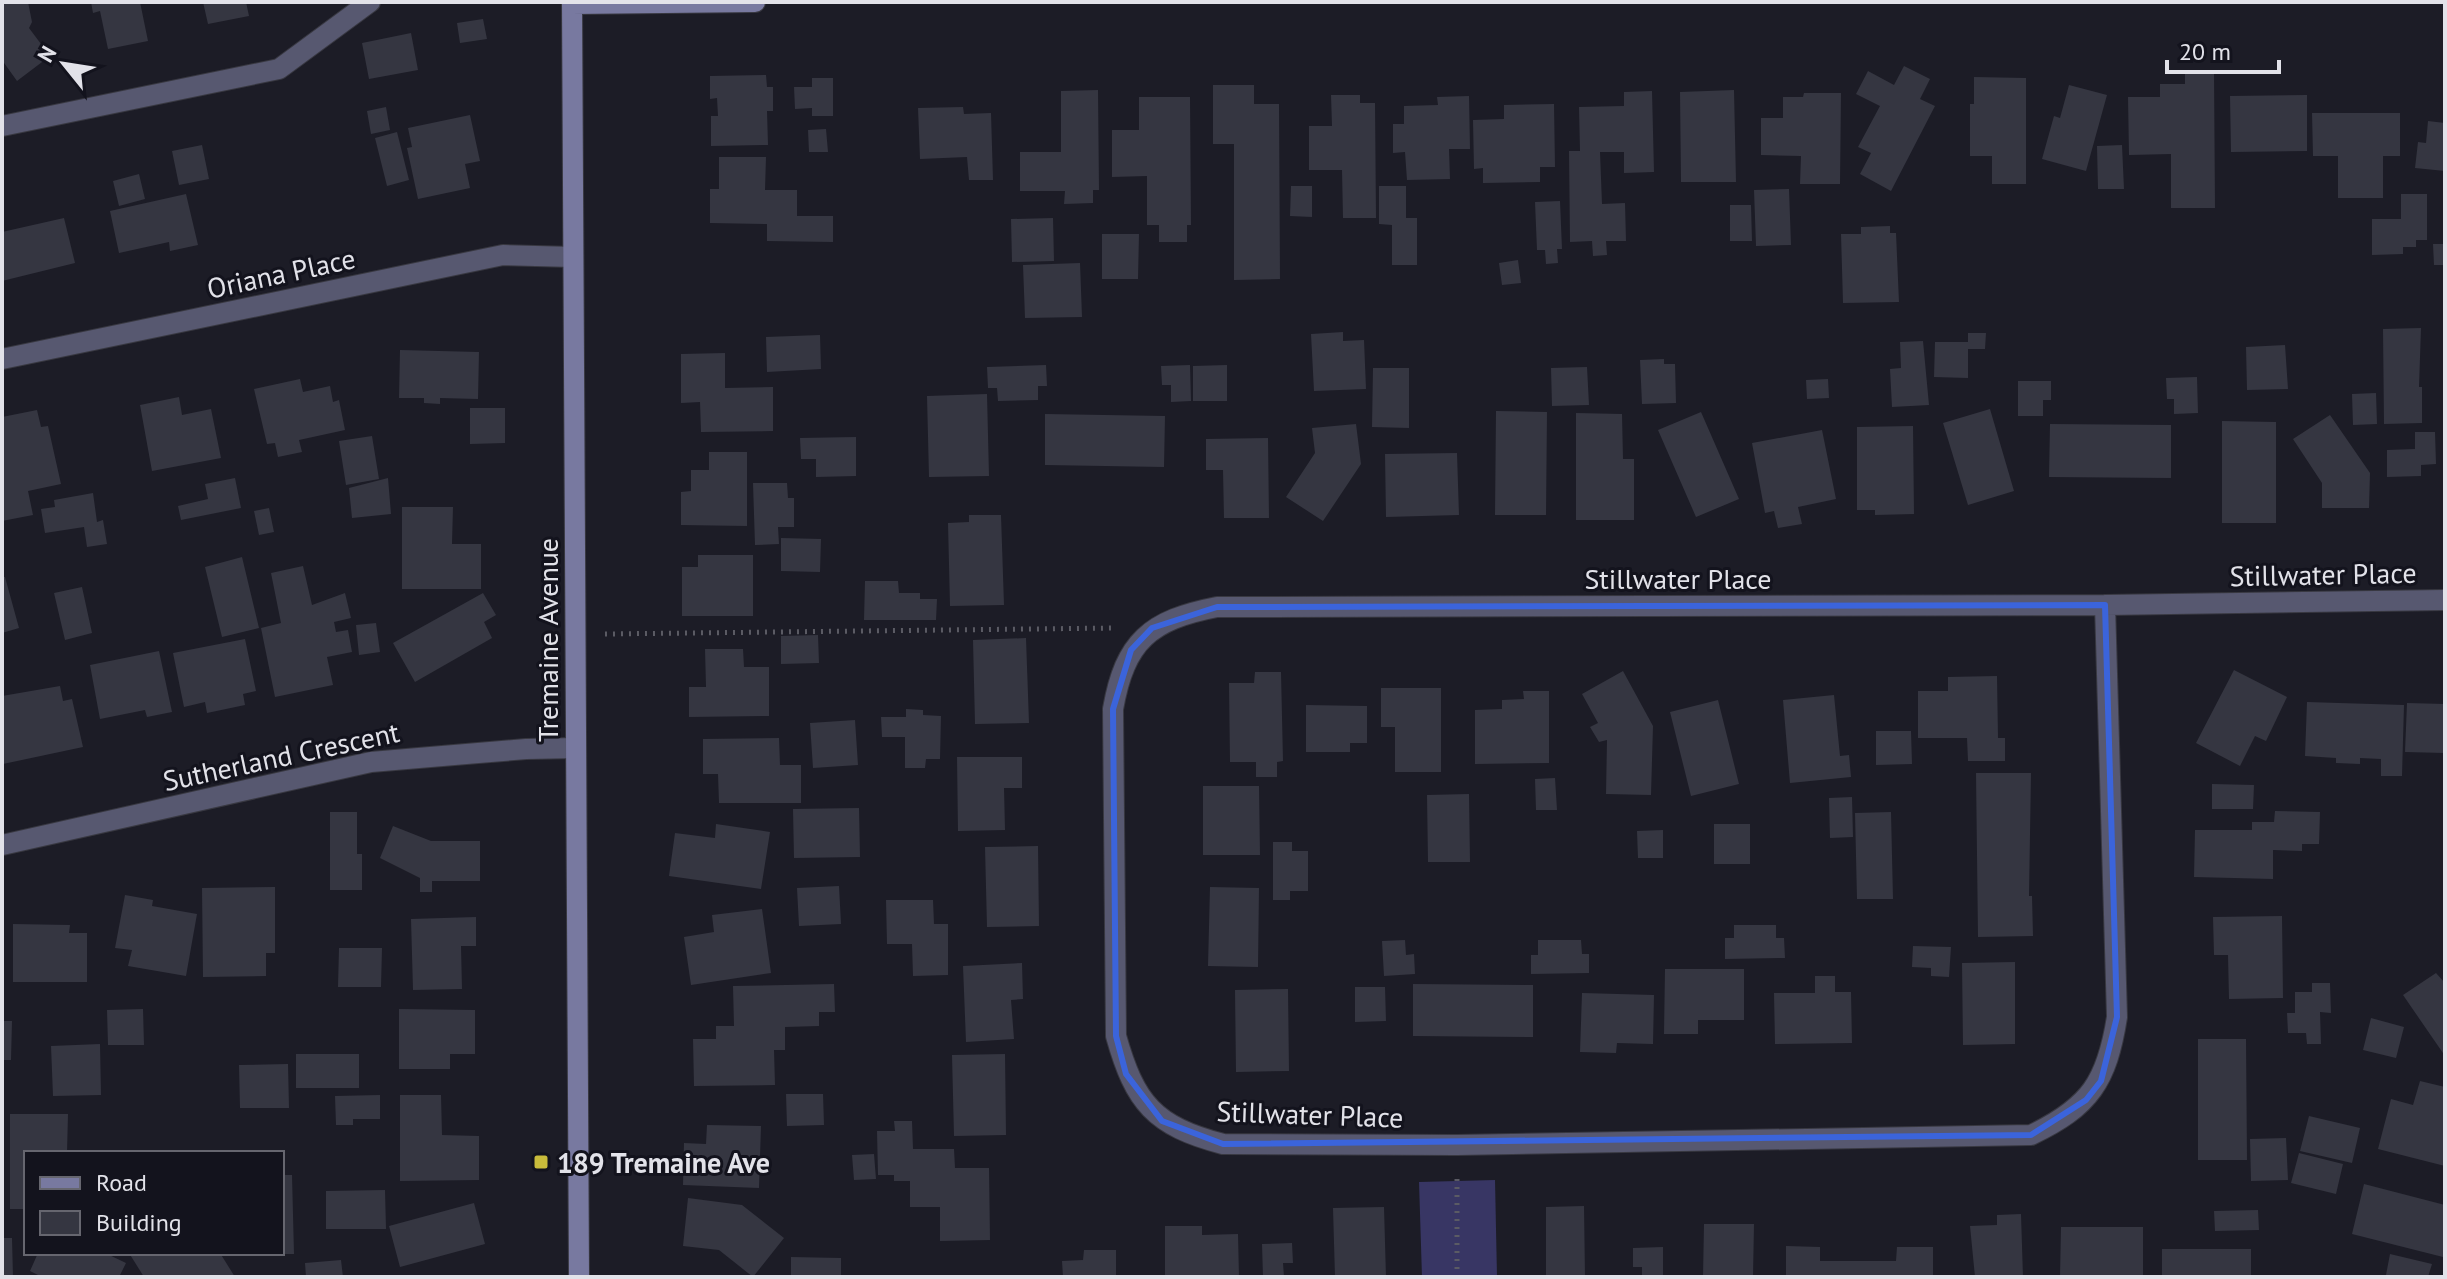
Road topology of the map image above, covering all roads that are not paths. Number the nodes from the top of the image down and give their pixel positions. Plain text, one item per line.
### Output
1 (370, 2) edge
2 (755, 2) edge
3 (572, 3) edge
4 (2, 126) edge
5 (573, 257) junction
6 (2, 359) edge
7 (2445, 600) edge
8 (2105, 605) junction
9 (576, 748) junction
10 (2, 845) edge
11 (579, 1277) edge

1 - 4 street
2 - 3 main road
3 - 5 main road, Tremaine Avenue
5 - 6 street, Oriana Place
5 - 9 main road, Tremaine Avenue
7 - 8 street, Stillwater Place
8 - 8 street, Stillwater Place
9 - 10 street, Sutherland Crescent
9 - 11 main road, Tremaine Avenue

